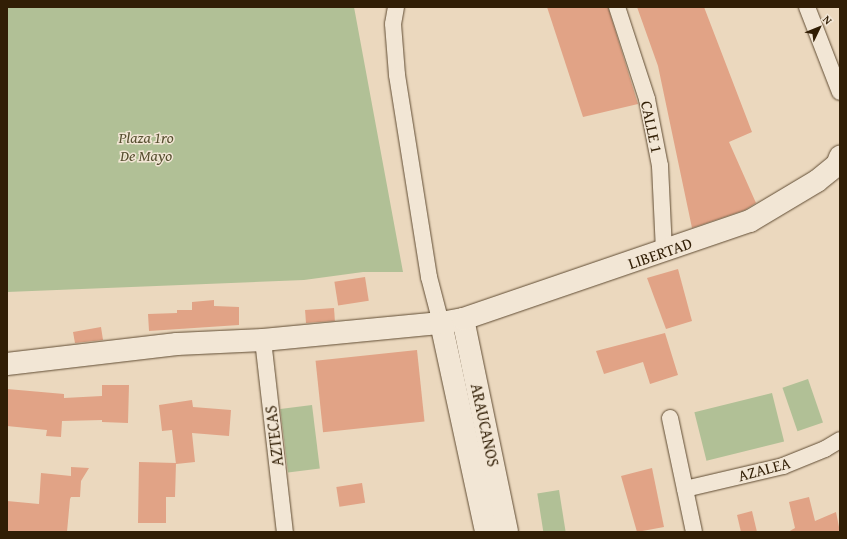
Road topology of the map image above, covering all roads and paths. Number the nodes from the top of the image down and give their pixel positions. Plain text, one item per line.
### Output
1 (396, 7) edge
2 (617, 7) edge
3 (808, 7) edge
4 (840, 92) edge
5 (840, 157) edge
6 (664, 252) junction
7 (463, 319) junction
8 (441, 323) junction
9 (262, 340) junction
10 (7, 364) edge
11 (670, 418) dead end
12 (840, 440) edge
13 (685, 489) junction
14 (285, 532) edge
15 (486, 532) edge
16 (507, 532) edge
17 (694, 532) edge

1 - 8 street
2 - 6 street, CALLE 1
3 - 4 street
5 - 6 main road, LIBERTAD
6 - 7 main road, LIBERTAD
7 - 8 main road, LIBERTAD
7 - 16 main road, ARAUCANOS
8 - 9 main road, LIBERTAD
8 - 15 main road, ARAUCANOS
9 - 10 main road, LIBERTAD
9 - 14 street, AZTECAS
11 - 13 street
12 - 13 street, AZALEA
13 - 17 street

